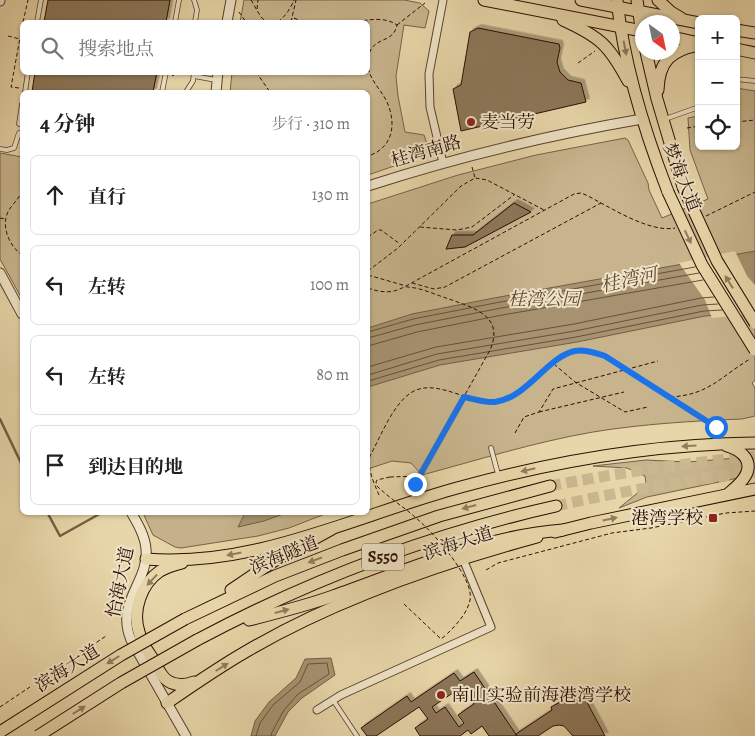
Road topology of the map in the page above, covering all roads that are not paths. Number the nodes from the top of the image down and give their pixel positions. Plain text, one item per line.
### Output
1 (41, 0) edge
2 (179, 0) edge
3 (194, 0) edge
4 (231, 0) edge
5 (443, 0) edge
6 (484, 0) edge
7 (581, 0) edge
8 (658, 0) edge
9 (617, 3) edge
10 (638, 6) edge
11 (548, 14) junction
12 (37, 20) edge
13 (175, 20) edge
14 (195, 20) edge
15 (227, 20) edge
16 (695, 22) edge
17 (695, 22) edge
18 (621, 27) junction
19 (635, 30) edge
20 (740, 31) edge
21 (755, 33) edge
22 (680, 39) edge
23 (695, 43) edge
24 (695, 45) edge
25 (740, 50) edge
26 (755, 53) edge
27 (648, 60) edge
28 (28, 75) edge
29 (165, 75) edge
30 (194, 75) edge
31 (218, 76) edge
32 (740, 79) edge
33 (755, 81) edge
34 (25, 90) edge
35 (162, 90) edge
36 (187, 90) edge
37 (216, 90) edge
38 (635, 96) junction
39 (695, 108) edge
40 (662, 115) junction
41 (642, 120) junction
42 (19, 133) dead end
43 (0, 148) edge
44 (442, 163) junction
45 (370, 185) edge
46 (0, 273) edge
47 (20, 310) edge
48 (755, 323) edge
49 (755, 350) edge
50 (755, 436) edge
51 (736, 443) junction
52 (755, 443) edge
53 (716, 444) junction
54 (491, 448) dead end
55 (499, 476) junction
56 (550, 486) tunnel mouth
57 (755, 488) edge
58 (728, 494) junction
59 (556, 506) tunnel mouth
60 (133, 515) edge
61 (332, 529) junction
62 (563, 530) junction
63 (146, 559) junction
64 (195, 559) junction
65 (463, 559) junction
66 (206, 608) junction
67 (218, 629) junction
68 (205, 677) junction
69 (333, 700) junction
70 (167, 703) junction
71 (317, 710) dead end
72 (0, 732) edge
73 (38, 736) edge
74 (186, 736) edge
75 (357, 736) edge

1 - 12 lane
2 - 13 lane
3 - 14 lane
4 - 15 street
5 - 44 street
6 - 11 main road
7 - 9 main road
8 - 16 main road
9 - 10 main road
9 - 18 main road, 梦海大道
10 - 17 main road
11 - 18 main road
11 - 38 main road
18 - 19 main road
18 -> 38 main road, 梦海大道
20 - 21 main road
22 - 23 main road
24 - 40 main road
25 - 26 main road
27 - 40 main road, 梦海大道
28 - 34 lane
29 - 35 lane
30 - 36 lane
31 - 37 street
32 - 33 lane
38 - 41 main road, 梦海大道
39 - 40 lane
48 -> 40 main road, 梦海大道, bridge
41 - 44 street, 桂湾南路
41 -> 49 main road, 梦海大道, bridge
42 - 43 lane
44 - 45 street, 桂湾南路
46 - 47 street
50 - 51 main road
51 - 52 main road
51 - 53 main road
53 -> 55 main road
53 - 58 main road
54 - 55 lane
55 - 61 main road
56 -> 66 main road, 滨海隧道 / S550
57 - 58 main road, 滨海大道
62 -> 58 main road, 滨海大道
59 - 67 main road, S550
60 - 63 street, 怡海大道
61 -> 64 main road
61 - 66 main road
62 - 65 main road, 滨海大道
67 -> 62 main road
63 - 64 main road
63 - 70 street, 怡海大道
64 -> 68 main road
68 -> 65 main road, 滨海大道
65 - 69 street
66 -> 72 main road, 滨海大道 / S550, bridge
73 -> 67 main road, S550, bridge
68 - 70 main road, 滨海大道
69 - 71 street
69 - 75 lane
70 - 74 street, 怡海大道

